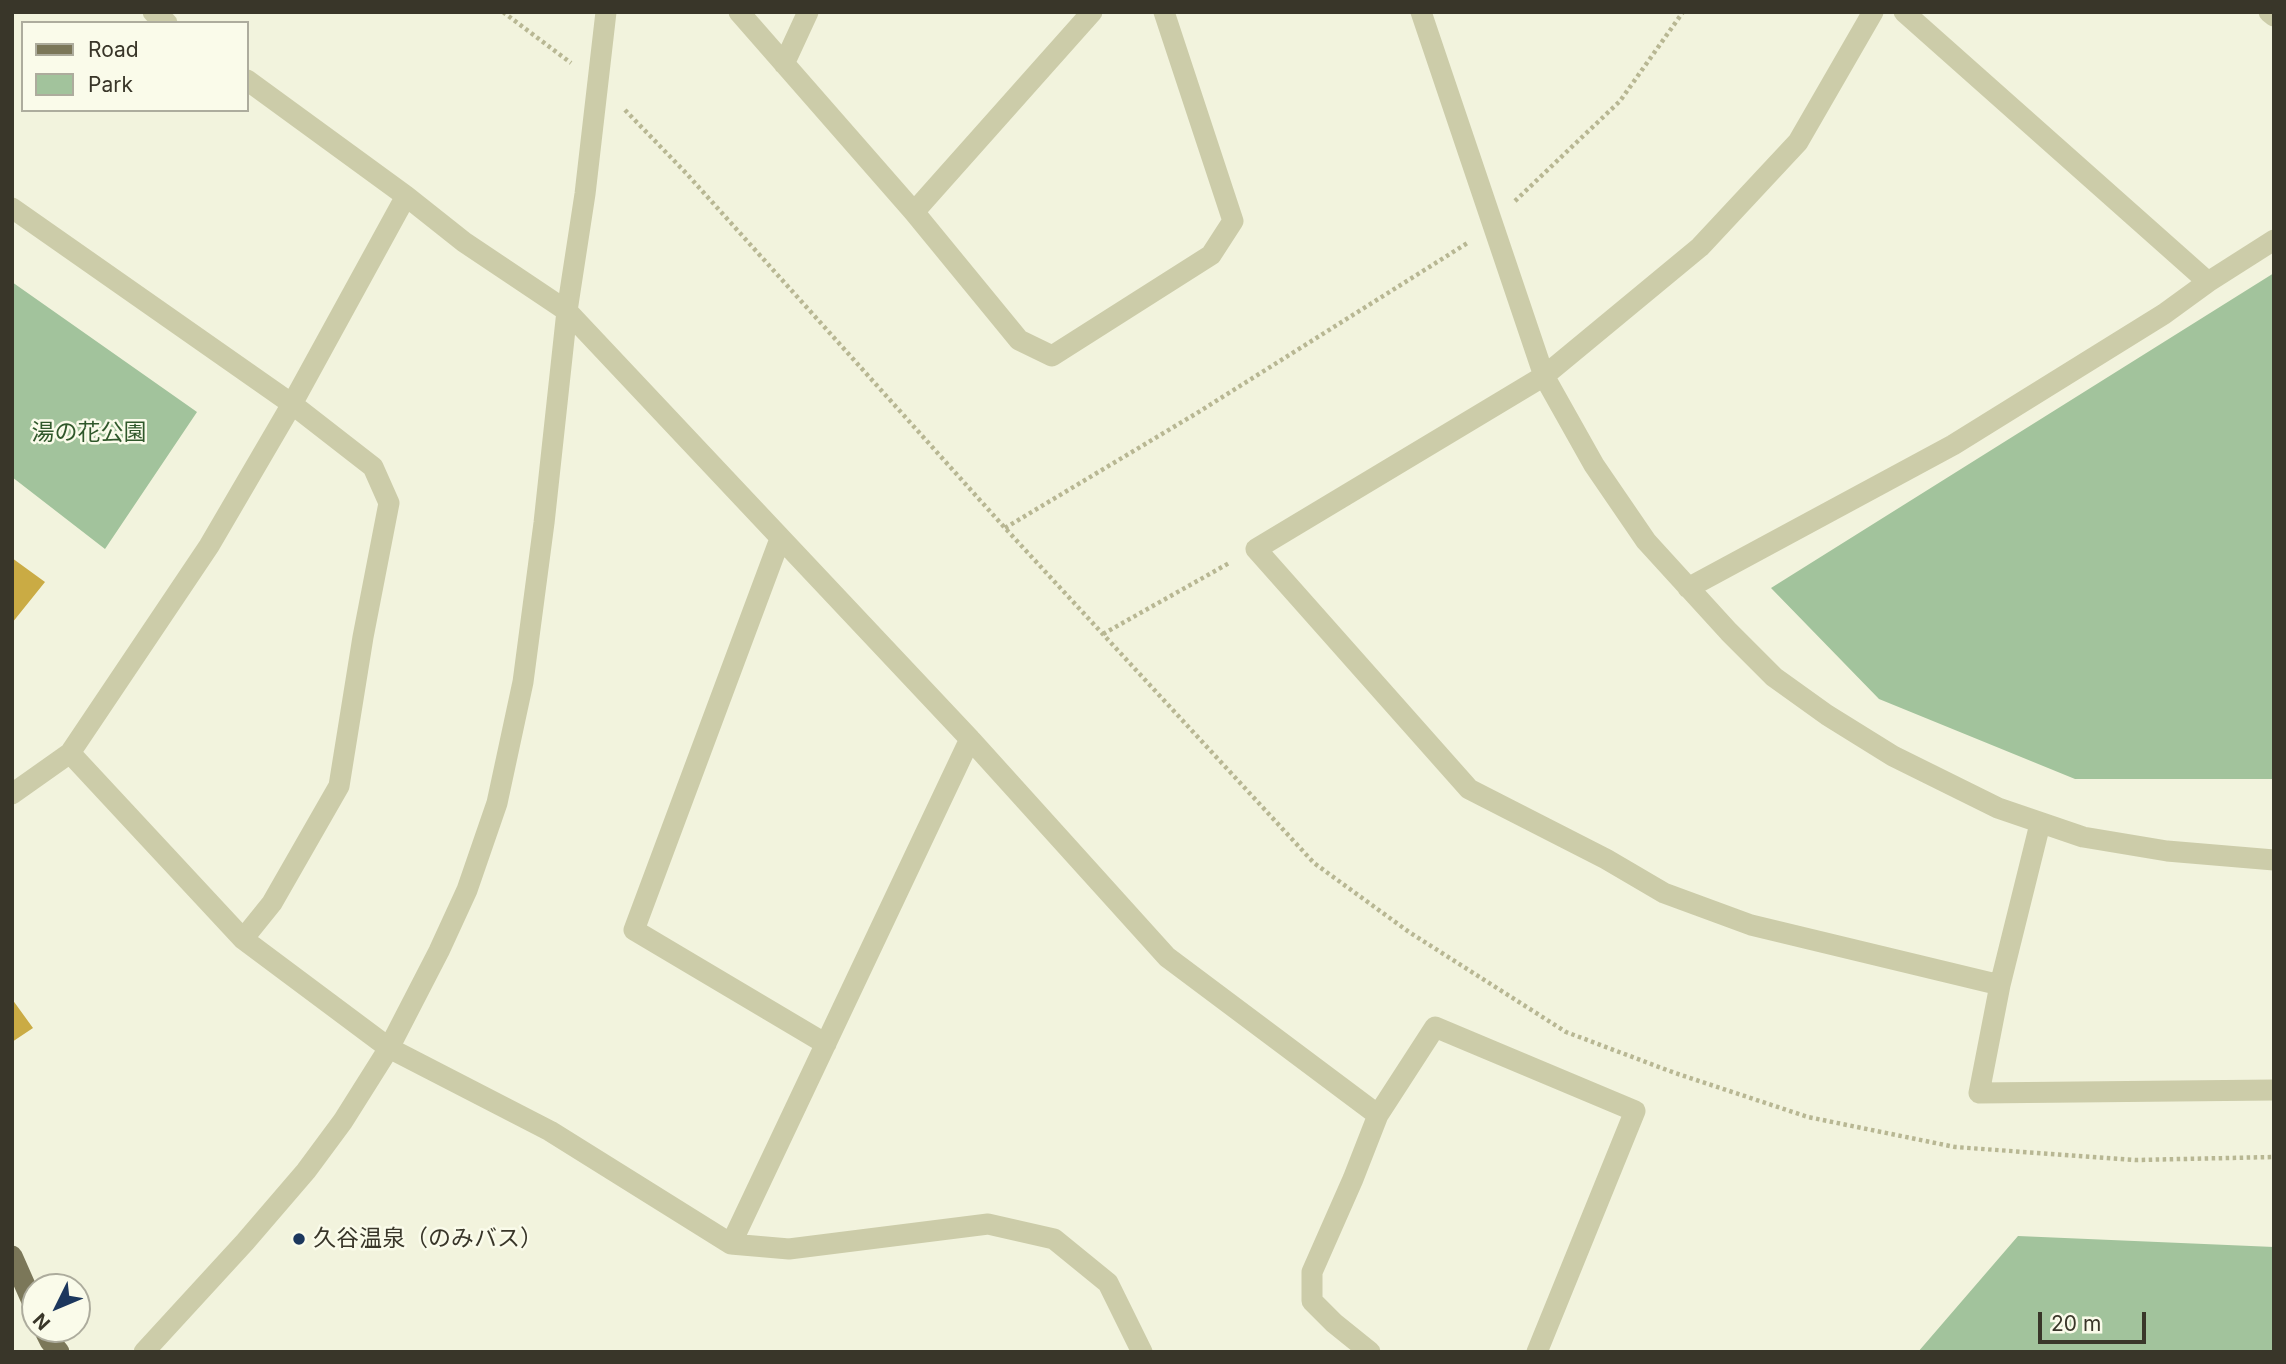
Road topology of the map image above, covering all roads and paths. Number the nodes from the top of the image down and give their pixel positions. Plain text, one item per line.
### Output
1 (503, 12) edge
2 (606, 12) edge
3 (739, 12) edge
4 (808, 12) edge
5 (1092, 12) edge
6 (1164, 12) edge
7 (1421, 12) edge
8 (1683, 12) edge
9 (1872, 12) edge
10 (1904, 12) edge
11 (2269, 12) edge
12 (2274, 16) edge
13 (784, 64) junction
14 (248, 81) edge
15 (599, 83) junction
16 (406, 196) junction
17 (12, 208) edge
18 (914, 212) junction
19 (1492, 222) junction
20 (2274, 240) edge
21 (2208, 282) junction
22 (567, 311) junction
23 (1544, 376) junction
24 (292, 404) junction
25 (1006, 528) junction
26 (780, 539) junction
27 (1255, 549) junction
28 (1688, 588) junction
29 (1103, 634) junction
30 (970, 739) junction
31 (70, 754) junction
32 (12, 794) edge
33 (2040, 824) junction
34 (2274, 860) edge
35 (243, 939) junction
36 (2000, 985) junction
37 (826, 1044) junction
38 (389, 1048) junction
39 (2274, 1090) edge
40 (1378, 1115) junction
41 (2274, 1157) edge
42 (732, 1244) junction
43 (12, 1256) edge
44 (21, 1276) edge
45 (144, 1352) edge
46 (1142, 1352) edge
47 (1370, 1352) edge
48 (1537, 1352) edge

1 - 15 path
2 - 15 street
3 - 13 street
4 - 13 street
5 - 18 street
6 - 18 street
7 - 19 street
8 - 19 path
9 - 23 street
10 - 21 street
11 - 12 street
13 - 18 street
14 - 16 street
15 - 22 street
15 - 25 path
16 - 22 street
16 - 24 street
17 - 24 street
19 - 23 street
19 - 25 path
20 - 21 street
21 - 28 street
22 - 26 street
22 - 38 street
23 - 27 street
23 - 28 street
24 - 31 street
24 - 35 street
25 - 29 path
26 - 30 street
26 - 37 street
27 - 29 path
27 - 36 street
28 - 33 street
29 - 41 path
30 - 37 street
30 - 40 street
31 - 32 street
31 - 35 street
33 - 34 street
33 - 36 street
35 - 38 street
36 - 39 street
37 - 42 street
38 - 42 street
38 - 45 street
40 - 47 street
40 - 48 street
42 - 46 street
43 - 44 main road

